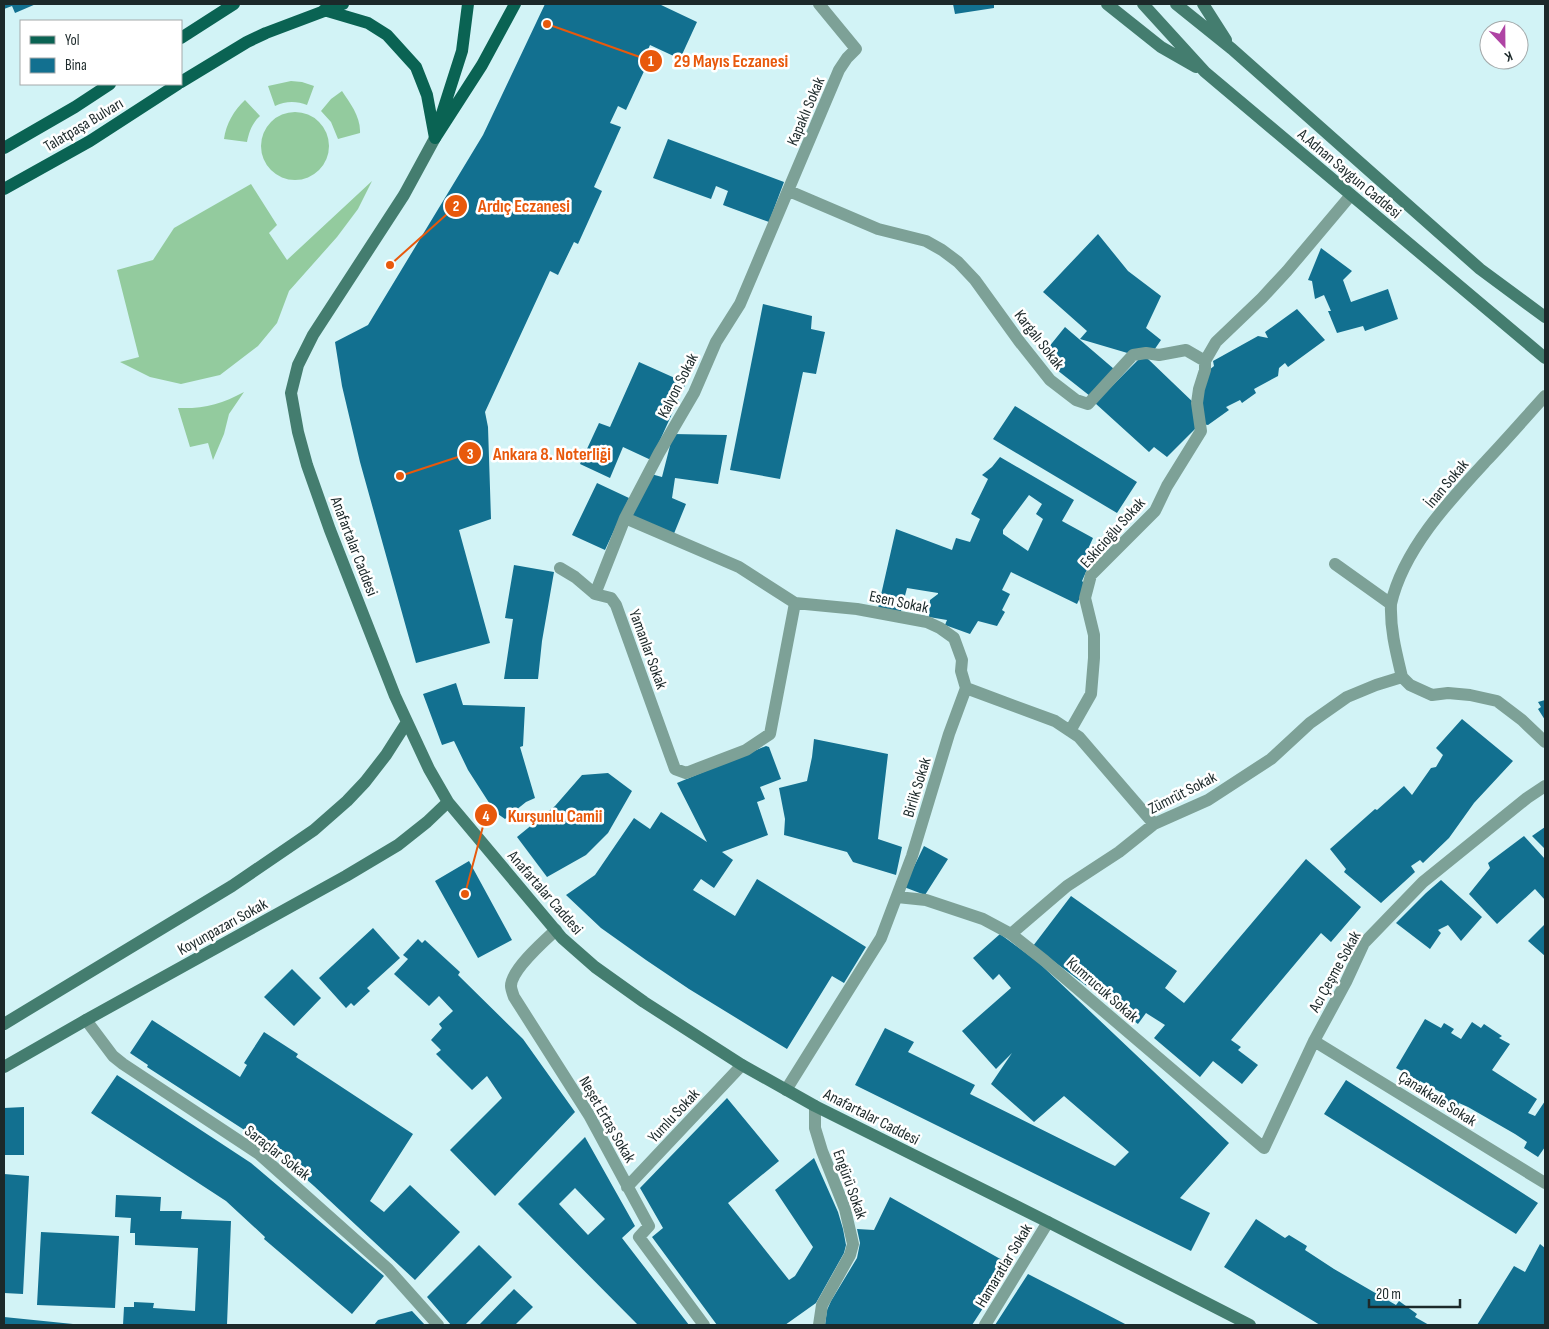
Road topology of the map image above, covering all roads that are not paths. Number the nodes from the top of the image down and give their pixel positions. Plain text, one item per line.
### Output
1 (234, 4) edge
2 (343, 4) edge
3 (468, 4) edge
4 (515, 4) edge
5 (819, 4) edge
6 (1107, 4) edge
7 (1143, 4) edge
8 (1176, 4) edge
9 (1203, 4) edge
10 (324, 10) junction
11 (182, 37) edge
12 (1232, 49) junction
13 (1205, 72) junction
14 (182, 81) edge
15 (108, 85) edge
16 (176, 85) edge
17 (435, 138) junction
18 (4, 148) edge
19 (4, 189) edge
20 (789, 190) junction
21 (1351, 195) junction
22 (1545, 317) edge
23 (1545, 358) edge
24 (1206, 361) junction
25 (1545, 396) edge
26 (625, 518) junction
27 (1335, 564) dead end
28 (560, 568) dead end
29 (595, 594) junction
30 (795, 603) junction
31 (1391, 604) junction
32 (1402, 677) junction
33 (966, 688) junction
34 (407, 722) junction
35 (1070, 730) junction
36 (1545, 742) edge
37 (1545, 786) edge
38 (448, 802) junction
39 (1154, 824) junction
40 (897, 897) junction
41 (556, 930) junction
42 (1011, 934) junction
43 (86, 1020) junction
44 (4, 1024) edge
45 (1314, 1041) junction
46 (742, 1065) junction
47 (4, 1067) edge
48 (786, 1090) junction
49 (815, 1106) junction
50 (1264, 1148) joint
51 (1545, 1183) edge
52 (627, 1187) junction
53 (1048, 1222) junction
54 (438, 1325) edge
55 (704, 1325) edge
56 (819, 1325) edge
57 (985, 1325) edge
58 (1250, 1325) edge

1 - 11 main road
2 - 10 main road
3 - 17 main road
4 - 17 main road
5 - 20 street, Kapaklı Sokak
6 - 13 main road
7 - 13 main road, A.Adnan Saygun Caddesi
8 - 12 main road, A.Adnan Saygun Caddesi
9 - 12 main road
10 - 14 main road
10 - 17 main road
12 - 22 main road, A.Adnan Saygun Caddesi
13 - 21 main road, A.Adnan Saygun Caddesi
15 - 18 main road, Talatpaşa Bulvarı
16 - 19 main road, Talatpaşa Bulvarı
17 - 34 main road, Anafartalar Caddesi
20 - 24 street, Kargalı Sokak
20 - 26 street, Kalyon Sokak
21 - 23 main road, A.Adnan Saygun Caddesi
21 - 24 street
24 - 35 street, Eskicioğlu Sokak
25 - 31 street, İnan Sokak
26 - 29 street, Kalyon Sokak
26 - 30 street, Esen Sokak
27 - 31 street
28 - 29 street, Yamanlar Sokak
29 - 30 street, Yamanlar Sokak
30 - 33 street, Esen Sokak
31 - 32 street
32 - 36 street
32 - 39 street, Zümrüt Sokak
33 - 35 street
33 - 40 street, Birlik Sokak
34 - 38 main road, Anafartalar Caddesi
34 - 44 main road, Koyunpazarı Sokak
35 - 39 street
37 - 45 street, Acı Çeşme Sokak
38 - 41 main road, Anafartalar Caddesi
38 - 43 main road, Koyunpazarı Sokak
39 - 42 street, Zümrüt Sokak
40 - 42 street, Kumrucuk Sokak
40 - 48 street, Birlik Sokak
41 - 46 main road, Anafartalar Caddesi
41 - 52 street, Neşet Ertaş Sokak
42 - 50 street, Kumrucuk Sokak
43 - 47 main road, Koyunpazarı Sokak
43 - 54 street, Saraçlar Sokak
45 - 50 street, Acı Çeşme Sokak
45 - 51 street, Çanakkale Sokak
46 - 48 main road, Anafartalar Caddesi
46 - 52 street, Yumlu Sokak
48 - 49 main road, Anafartalar Caddesi
49 - 53 main road, Anafartalar Caddesi
49 - 56 street, Engürü Sokak
52 - 55 street, Neşet Ertaş Sokak
53 - 57 street, Hamaratlar Sokak
53 - 58 main road, Anafartalar Caddesi

